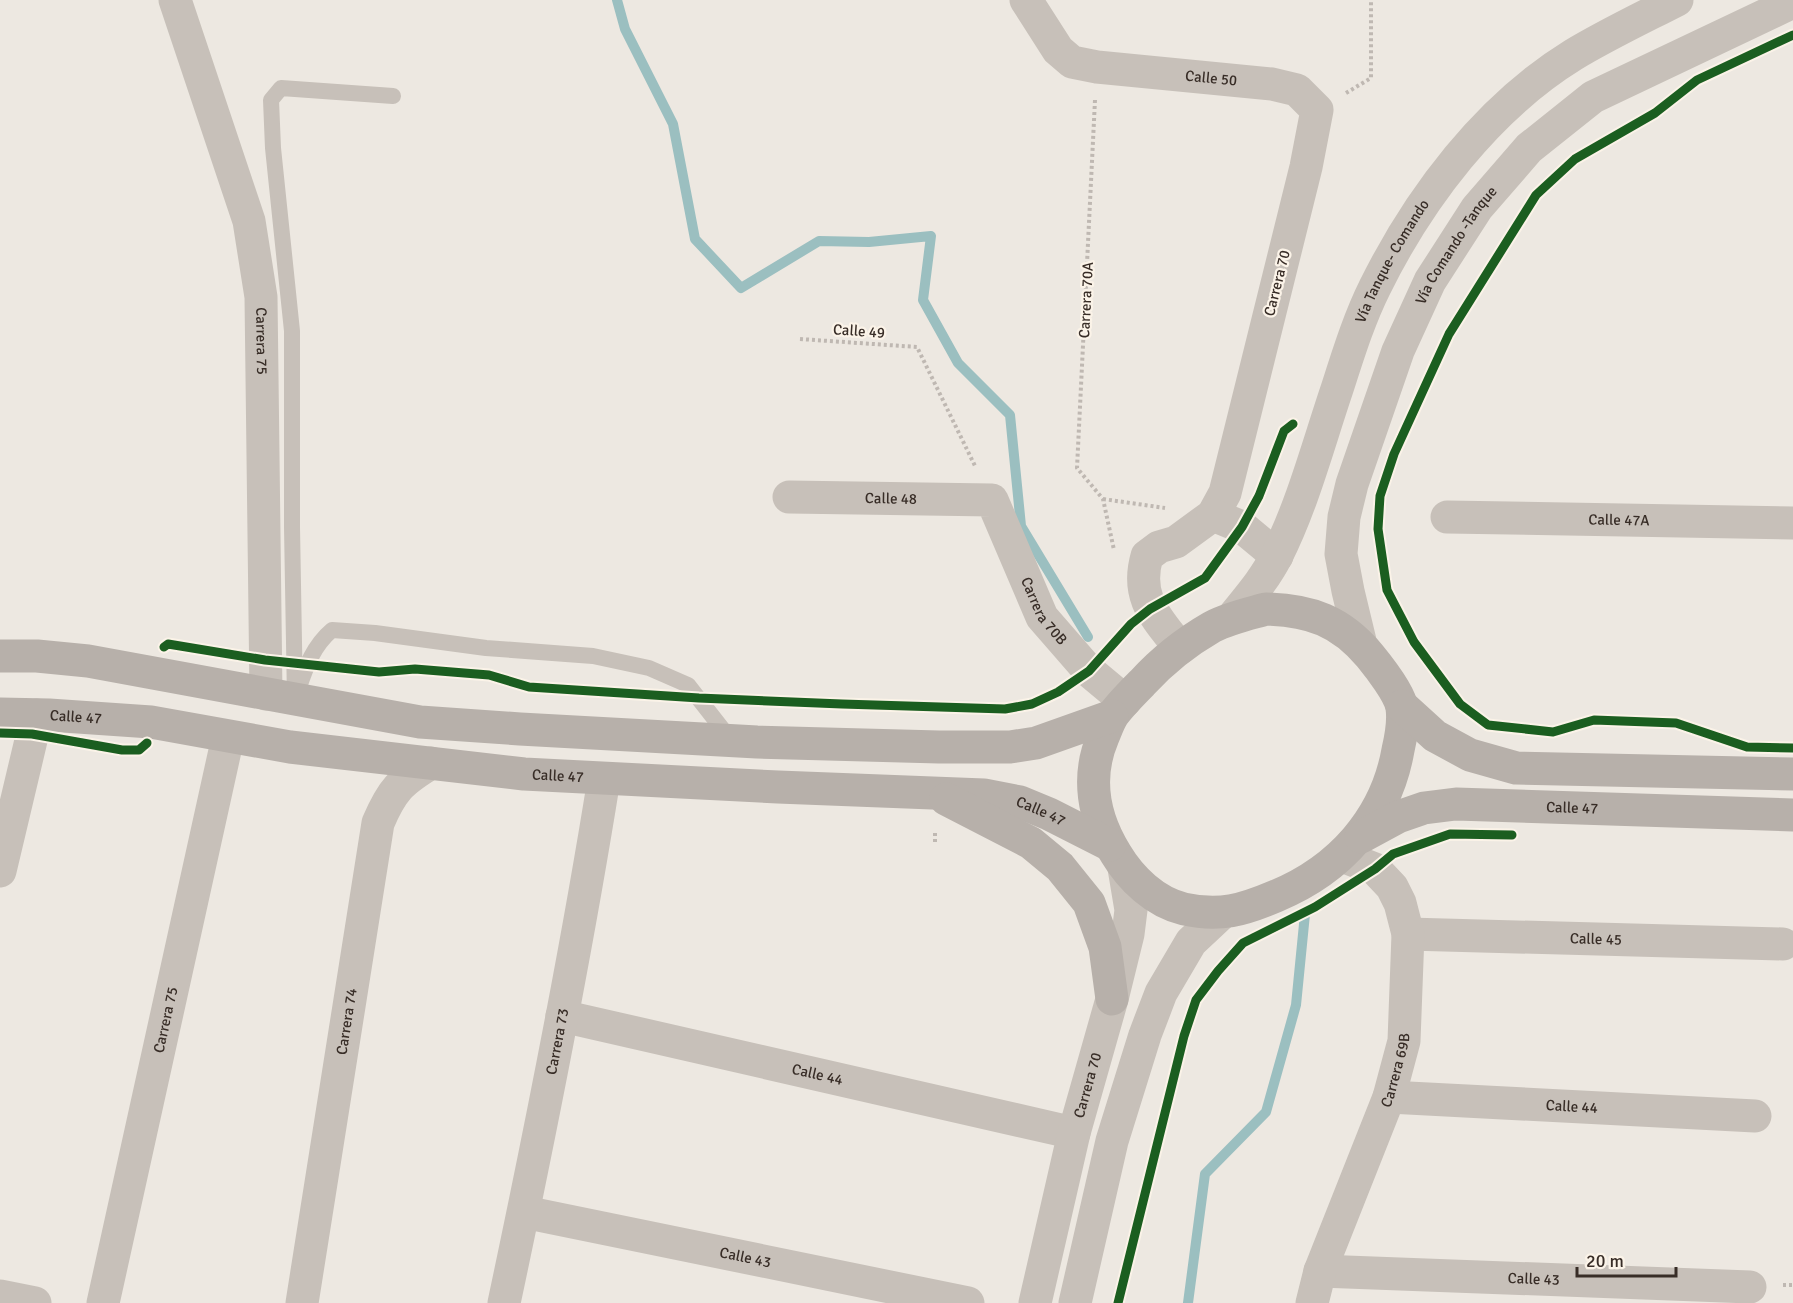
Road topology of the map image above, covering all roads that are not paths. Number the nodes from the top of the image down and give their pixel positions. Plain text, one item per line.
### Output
1 (175, 0) edge
2 (1026, 0) edge
3 (1677, 0) edge
4 (1793, 2) edge
5 (393, 96) dead end
6 (1317, 110) joint
7 (789, 497) dead end
8 (992, 501) joint
9 (1213, 515) junction
10 (1447, 518) dead end
11 (1793, 523) edge
12 (1276, 556) junction
13 (1232, 618) junction
14 (1361, 645) junction
15 (1180, 648) junction
16 (0, 656) edge
17 (280, 697) junction
18 (1402, 706) junction
19 (1119, 709) junction
20 (0, 714) edge
21 (37, 715) junction
22 (228, 737) junction
23 (731, 741) junction
24 (431, 763) junction
25 (1793, 774) edge
26 (604, 778) junction
27 (937, 794) junction
28 (1793, 815) edge
29 (1349, 848) junction
30 (1117, 856) junction
31 (0, 871) edge
32 (1222, 913) junction
33 (1408, 934) junction
34 (1783, 944) dead end
35 (1112, 999) junction
36 (562, 1016) junction
37 (1389, 1097) junction
38 (1755, 1116) dead end
39 (1074, 1133) junction
40 (524, 1212) junction
41 (1320, 1271) junction
42 (1749, 1287) dead end
43 (0, 1296) edge
44 (35, 1303) edge
45 (103, 1303) edge
46 (302, 1303) edge
47 (504, 1303) edge
48 (968, 1303) edge
49 (1035, 1303) edge
50 (1075, 1303) edge
51 (1312, 1303) edge

1 - 17 street, Carrera 75
2 - 6 street, Calle 50
3 - 12 street, Vía Tanque- Comando
4 - 14 street, Vía Comando -Tanque
5 - 17 lane
6 - 9 street, Carrera 70
7 - 8 street, Calle 48
8 - 19 street, Carrera 70B
9 - 12 street
9 - 15 street
10 - 11 street, Calle 47A
12 - 13 street, Vía Tanque- Comando
13 - 14 main road
13 - 15 main road
14 - 18 main road
15 - 19 main road
16 - 17 main road
17 - 23 main road
17 - 23 lane
18 - 25 main road
18 - 29 main road
19 - 23 main road
19 - 30 main road
20 - 21 main road, Calle 47
21 - 22 main road, Calle 47
21 - 31 street
22 - 24 main road, Calle 47
22 - 45 street, Carrera 75
24 - 26 main road, Calle 47
24 - 46 street, Carrera 74
26 - 27 main road, Calle 47
26 - 36 street, Carrera 73
27 - 30 main road, Calle 47
27 - 35 main road
28 - 29 main road, Calle 47
29 - 32 main road
29 - 33 street, Carrera 69B
30 - 32 main road
30 - 35 street, Carrera 70
32 - 50 street
33 - 34 street, Calle 45
33 - 37 street, Carrera 69B
35 - 39 street, Carrera 70
36 - 39 street, Calle 44
36 - 40 street, Carrera 73
37 - 38 street, Calle 44
37 - 41 street, Carrera 69B
39 - 49 street, Carrera 70
40 - 47 street, Carrera 73
40 - 48 street, Calle 43
41 - 42 street, Calle 43
41 - 51 street, Carrera 69B
43 - 44 street

